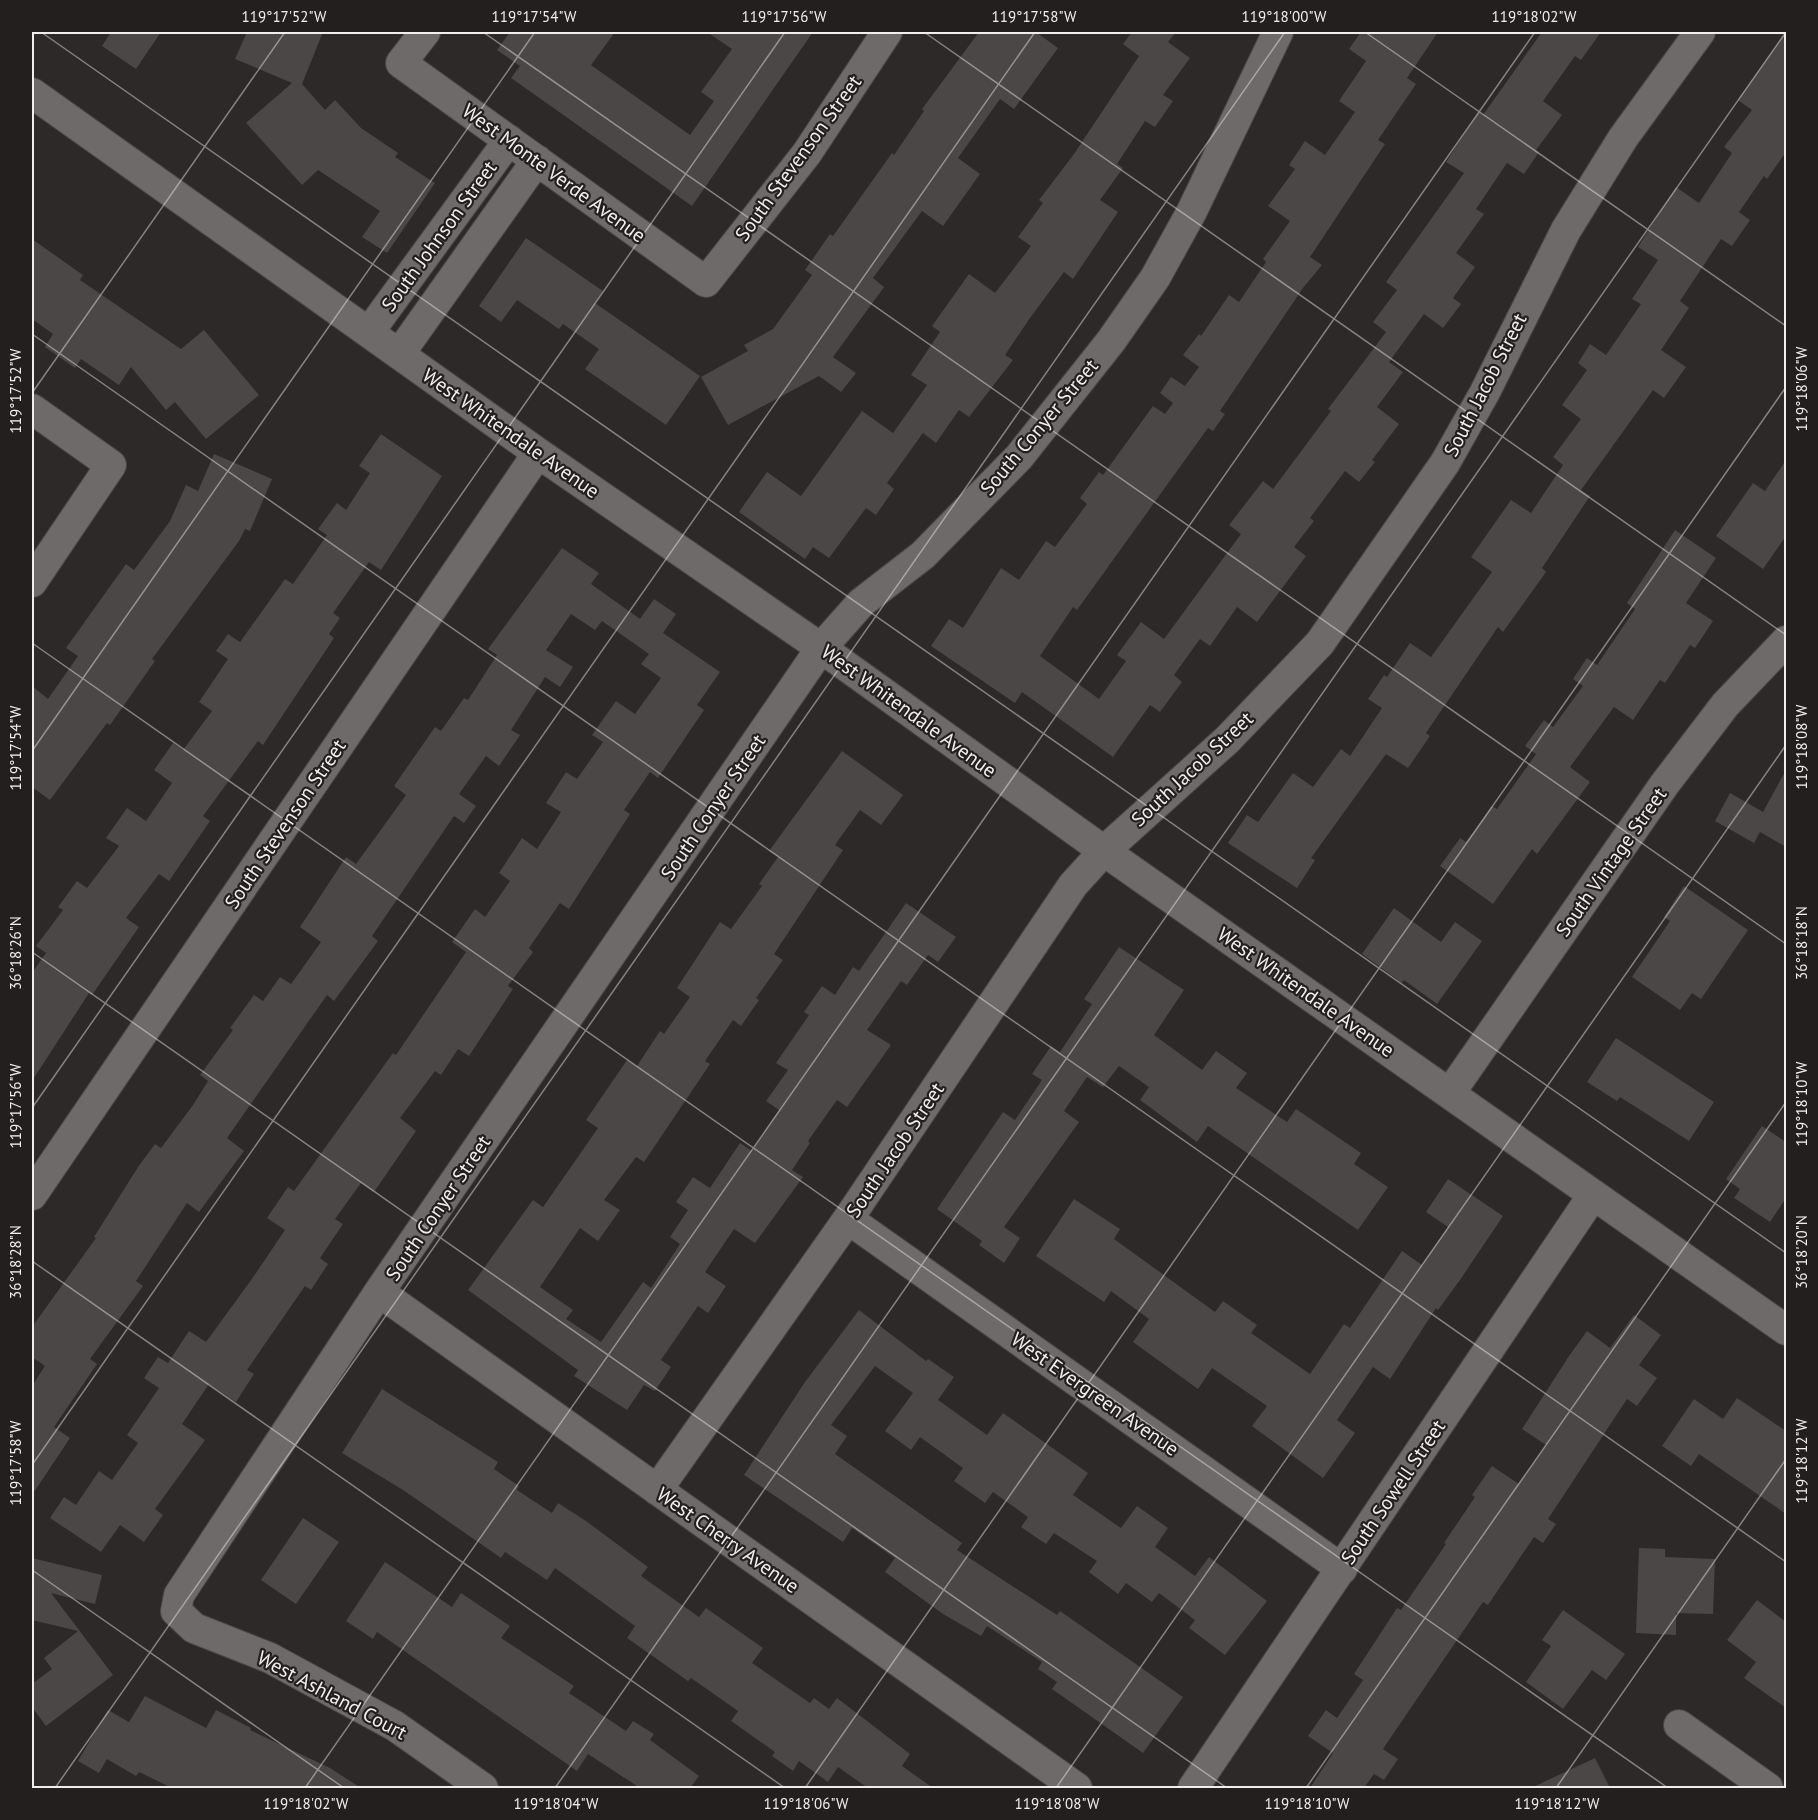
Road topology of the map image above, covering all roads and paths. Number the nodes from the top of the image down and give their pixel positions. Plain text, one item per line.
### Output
1 (425, 32) edge
2 (887, 32) edge
3 (1278, 32) edge
4 (1700, 32) edge
5 (32, 93) edge
6 (509, 140) junction
7 (537, 160) junction
8 (706, 282) joint
9 (369, 332) junction
10 (400, 353) junction
11 (32, 409) edge
12 (538, 453) junction
13 (32, 582) edge
14 (1786, 641) edge
15 (821, 648) junction
16 (1104, 851) junction
17 (1450, 1093) junction
18 (32, 1195) edge
19 (1593, 1195) junction
20 (848, 1219) junction
21 (380, 1292) junction
22 (1786, 1330) edge
23 (657, 1490) junction
24 (1341, 1569) junction
25 (176, 1611) joint
26 (1679, 1725) dead end
27 (483, 1788) edge
28 (1077, 1788) edge
29 (1193, 1788) edge
30 (1768, 1788) edge

1 - 6 street, West Monte Verde Avenue
2 - 8 street, South Stevenson Street
3 - 15 street, South Conyer Street
4 - 16 street, South Jacob Street
5 - 9 street, West Whitendale Avenue
6 - 7 street, West Monte Verde Avenue
6 - 9 street, South Johnson Street
7 - 8 street, West Monte Verde Avenue
7 - 10 street, South Johnson Street
9 - 10 street, West Whitendale Avenue
10 - 12 street, West Whitendale Avenue
11 - 13 street
12 - 15 street, West Whitendale Avenue
12 - 18 street, South Stevenson Street
14 - 17 street, South Vintage Street
15 - 16 street, West Whitendale Avenue
15 - 21 street, South Conyer Street
16 - 17 street, West Whitendale Avenue
16 - 20 street, South Jacob Street
17 - 19 street, West Whitendale Avenue
19 - 22 street, West Whitendale Avenue
19 - 24 street, South Sowell Street
20 - 23 street, South Jacob Street
20 - 24 street, West Evergreen Avenue
21 - 23 street, West Cherry Avenue
21 - 25 street, South Conyer Street
23 - 28 street, West Cherry Avenue
24 - 29 street, South Sowell Street
25 - 27 street, West Ashland Court
26 - 30 street

